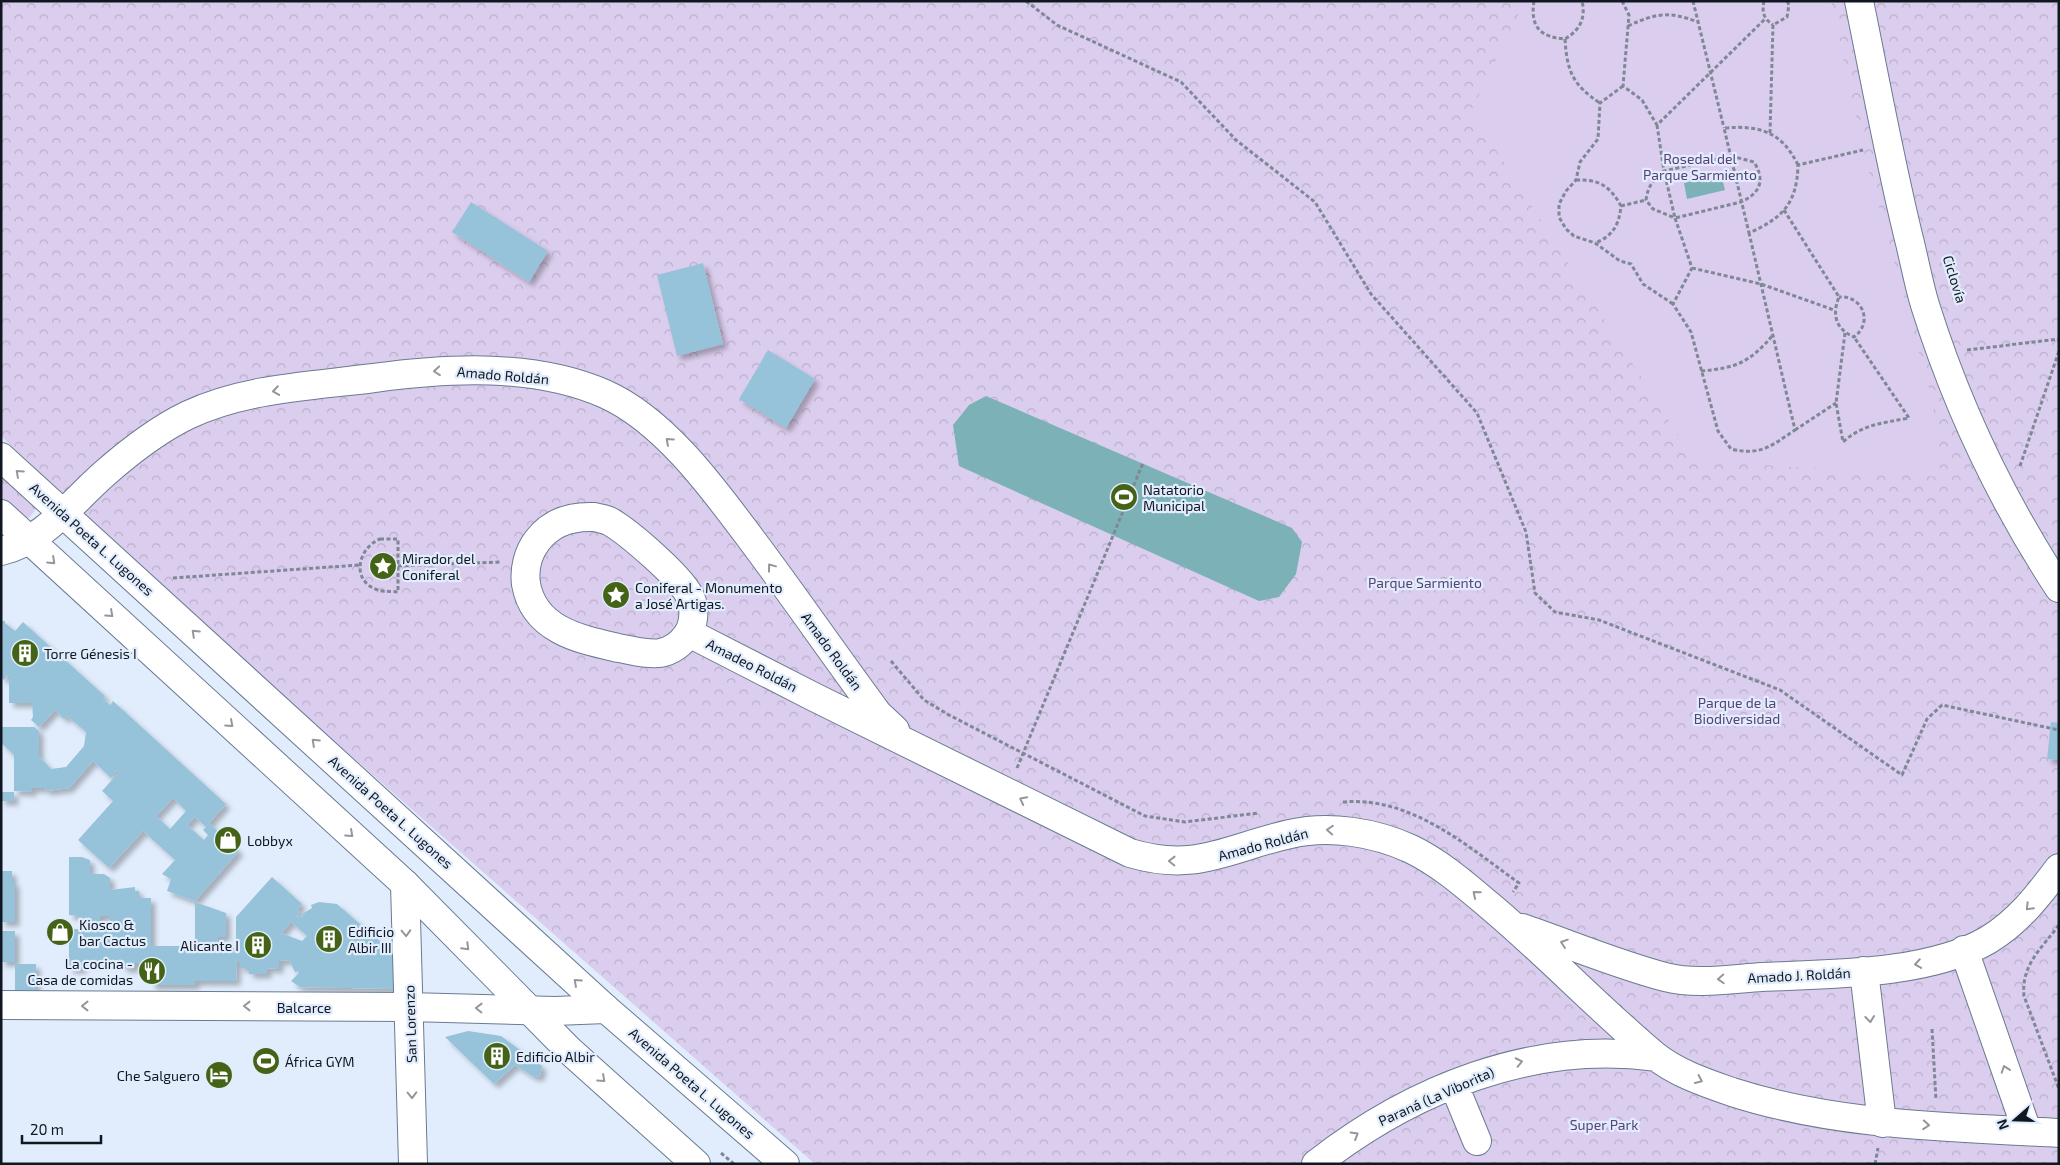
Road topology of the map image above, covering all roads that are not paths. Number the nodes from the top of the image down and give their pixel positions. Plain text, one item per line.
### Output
1 (1859, 1) edge
2 (1, 456) edge
3 (63, 512) junction
4 (1, 514) edge
5 (30, 541) junction
6 (1, 551) edge
7 (2059, 588) edge
8 (690, 632) junction
9 (814, 697) joint
10 (908, 742) junction
11 (2059, 868) edge
12 (405, 884) junction
13 (1506, 920) junction
14 (1964, 950) junction
15 (1864, 971) junction
16 (1, 1005) edge
17 (409, 1007) junction
18 (606, 1009) junction
19 (528, 1010) junction
20 (1656, 1057) junction
21 (1454, 1084) junction
22 (1882, 1123) junction
23 (2027, 1131) junction
24 (2059, 1133) edge
25 (1477, 1141) dead end
26 (413, 1164) edge
27 (696, 1164) edge
28 (785, 1164) edge
29 (1316, 1164) edge

1 - 7 street
3 -> 2 street, Avenida Poeta L. Lugones
3 - 5 street, Amado Roldán
10 -> 3 street, Amado Roldán
18 -> 3 street, Avenida Poeta L. Lugones
4 - 5 street
5 - 6 street
5 -> 12 street
8 - 8 street
8 - 9 street, Amadeo Roldán
9 - 10 street, Amado Roldán
13 -> 10 street, Amado Roldán
11 -> 14 street, Amado J. Roldán
12 -> 17 street, San Lorenzo
12 -> 19 street
15 -> 13 street, Amado J. Roldán
13 - 20 street, Amado Roldán
14 -> 15 street, Amado J. Roldán
23 -> 14 street
15 -> 22 street
17 -> 16 street, Balcarce
19 -> 17 street, Balcarce
17 -> 26 street, San Lorenzo
18 - 19 street, Balcarce
18 - 28 street, Avenida Poeta L. Lugones
19 -> 27 street
21 -> 20 street, Paraná (La Viborita)
20 -> 22 street
21 - 25 street
29 -> 21 street, Paraná (La Viborita)
22 -> 23 street
23 - 24 street

